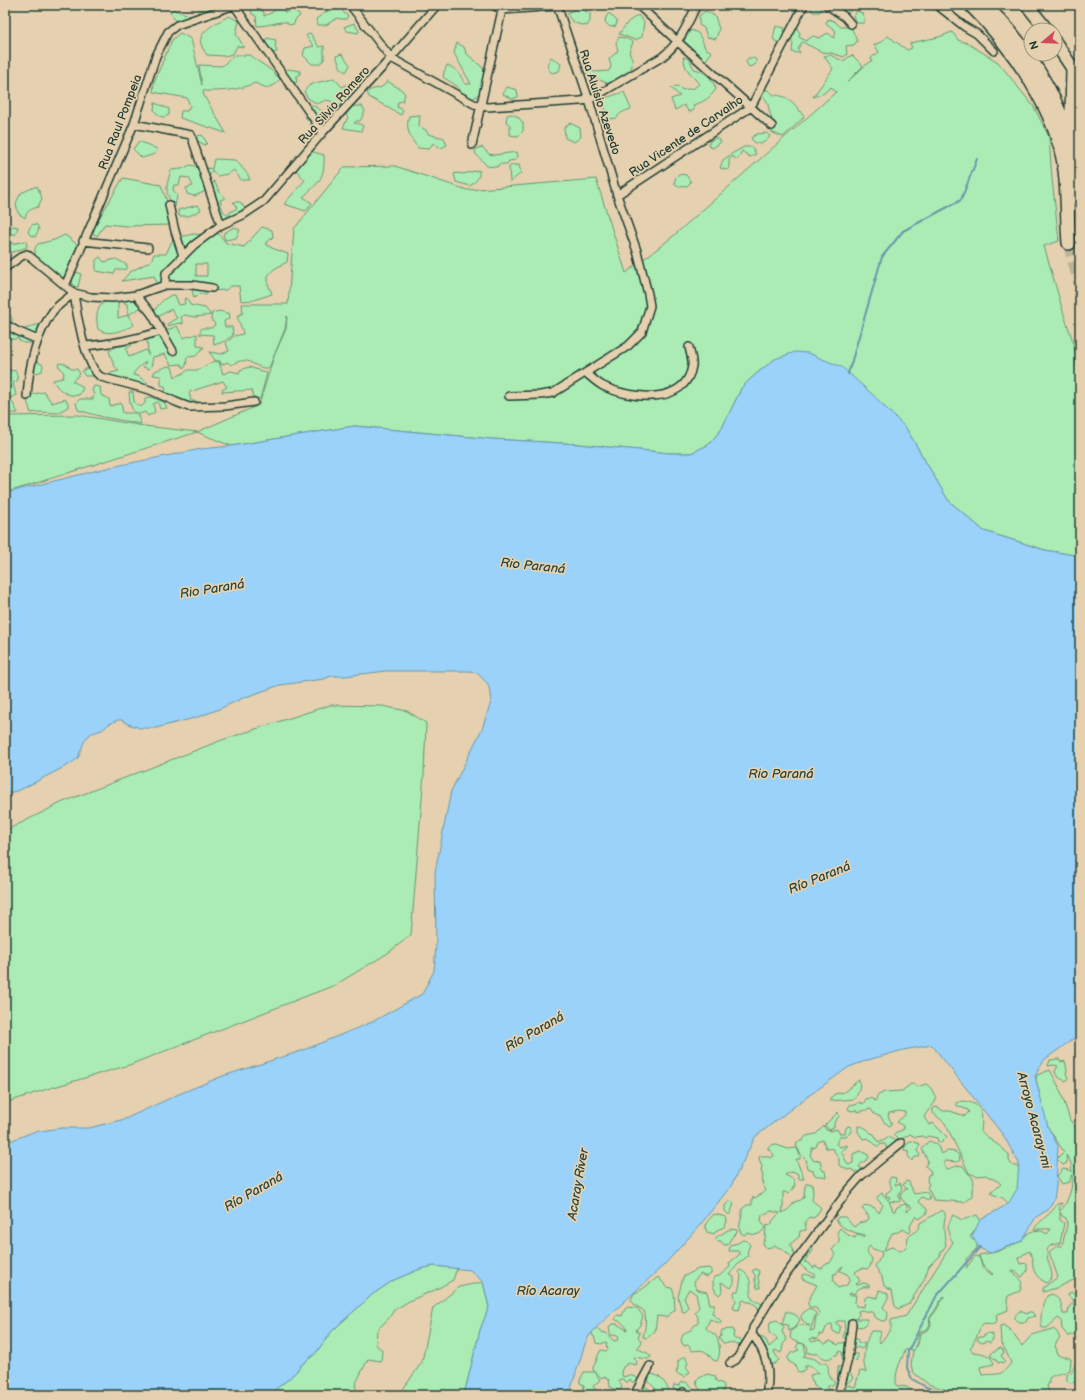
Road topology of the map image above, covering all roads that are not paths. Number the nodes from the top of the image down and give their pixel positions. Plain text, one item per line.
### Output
1 (234, 5) edge
2 (350, 5) edge
3 (438, 5) edge
4 (493, 5) edge
5 (558, 5) edge
6 (638, 5) edge
7 (697, 5) edge
8 (804, 5) edge
9 (827, 5) edge
10 (937, 5) edge
11 (971, 5) edge
12 (983, 5) edge
13 (993, 5) edge
14 (1027, 5) edge
15 (502, 10) junction
16 (1041, 22) edge
17 (851, 24) dead end
18 (1023, 41) edge
19 (678, 42) junction
20 (994, 51) dead end
21 (1063, 54) edge
22 (391, 58) junction
23 (1039, 62) edge
24 (1073, 69) junction
25 (1080, 83) edge
26 (589, 100) junction
27 (481, 107) junction
28 (751, 107) junction
29 (134, 124) junction
30 (772, 126) dead end
31 (322, 132) junction
32 (1075, 142) edge
33 (472, 145) dead end
34 (1080, 175) edge
35 (617, 195) junction
36 (1080, 201) edge
37 (169, 205) dead end
38 (1080, 214) edge
39 (1068, 224) junction
40 (221, 225) junction
41 (83, 241) junction
42 (1069, 244) tunnel mouth
43 (148, 248) dead end
44 (183, 256) junction
45 (5, 268) edge
46 (165, 284) junction
47 (65, 286) junction
48 (212, 288) dead end
49 (74, 293) junction
50 (136, 294) junction
51 (5, 324) edge
52 (162, 331) junction
53 (38, 340) junction
54 (85, 346) junction
55 (689, 347) dead end
56 (174, 350) dead end
57 (586, 373) junction
58 (27, 396) dead end
59 (509, 396) dead end
60 (254, 402) dead end
61 (901, 1143) dead end
62 (852, 1322) dead end
63 (752, 1334) junction
64 (730, 1363) dead end
65 (650, 1366) dead end
66 (636, 1395) edge
67 (766, 1395) edge
68 (838, 1395) edge

1 - 29 street, Rua Raul Pompeia
1 - 31 street
2 - 22 street
3 - 22 street, Rua Silvio Romero
4 - 15 street
5 - 15 street
5 - 26 street, Rua Aluísio Azevedo
6 - 19 street
7 - 19 street
8 - 28 street, Rua Vicente de Carvalho
9 - 17 street
10 - 20 street
11 - 39 highway
12 - 32 highway
13 - 18 highway
14 - 16 main road
15 - 27 street
19 - 26 street
19 - 28 street
21 - 24 main road
22 - 27 street
22 - 31 street, Rua Silvio Romero
23 - 32 highway
24 - 25 main road
24 - 32 highway
26 - 27 street
26 - 35 street, Rua Aluísio Azevedo
27 - 33 street
28 - 30 street
28 - 35 street, Rua Vicente de Carvalho
29 - 40 street
29 - 41 street, Rua Raul Pompeia
31 - 40 street, Rua Silvio Romero
32 - 34 highway
32 - 36 highway
35 - 57 street, Rua Aluísio Azevedo
37 - 44 street
38 - 39 highway
39 - 42 highway
40 - 44 street, Rua Silvio Romero
41 - 43 street
41 - 47 street, Rua Raul Pompeia
44 - 46 street, Rua Silvio Romero
45 - 47 street
46 - 48 street
46 - 50 street
47 - 49 street
49 - 50 street
49 - 53 street
49 - 54 street
50 - 52 street
51 - 53 street
52 - 54 street
52 - 56 street
53 - 58 street
54 - 60 street
55 - 57 street
57 - 59 street, Rua Aluísio Azevedo
61 - 63 street
62 - 68 street
63 - 64 street
63 - 67 street
65 - 66 street

